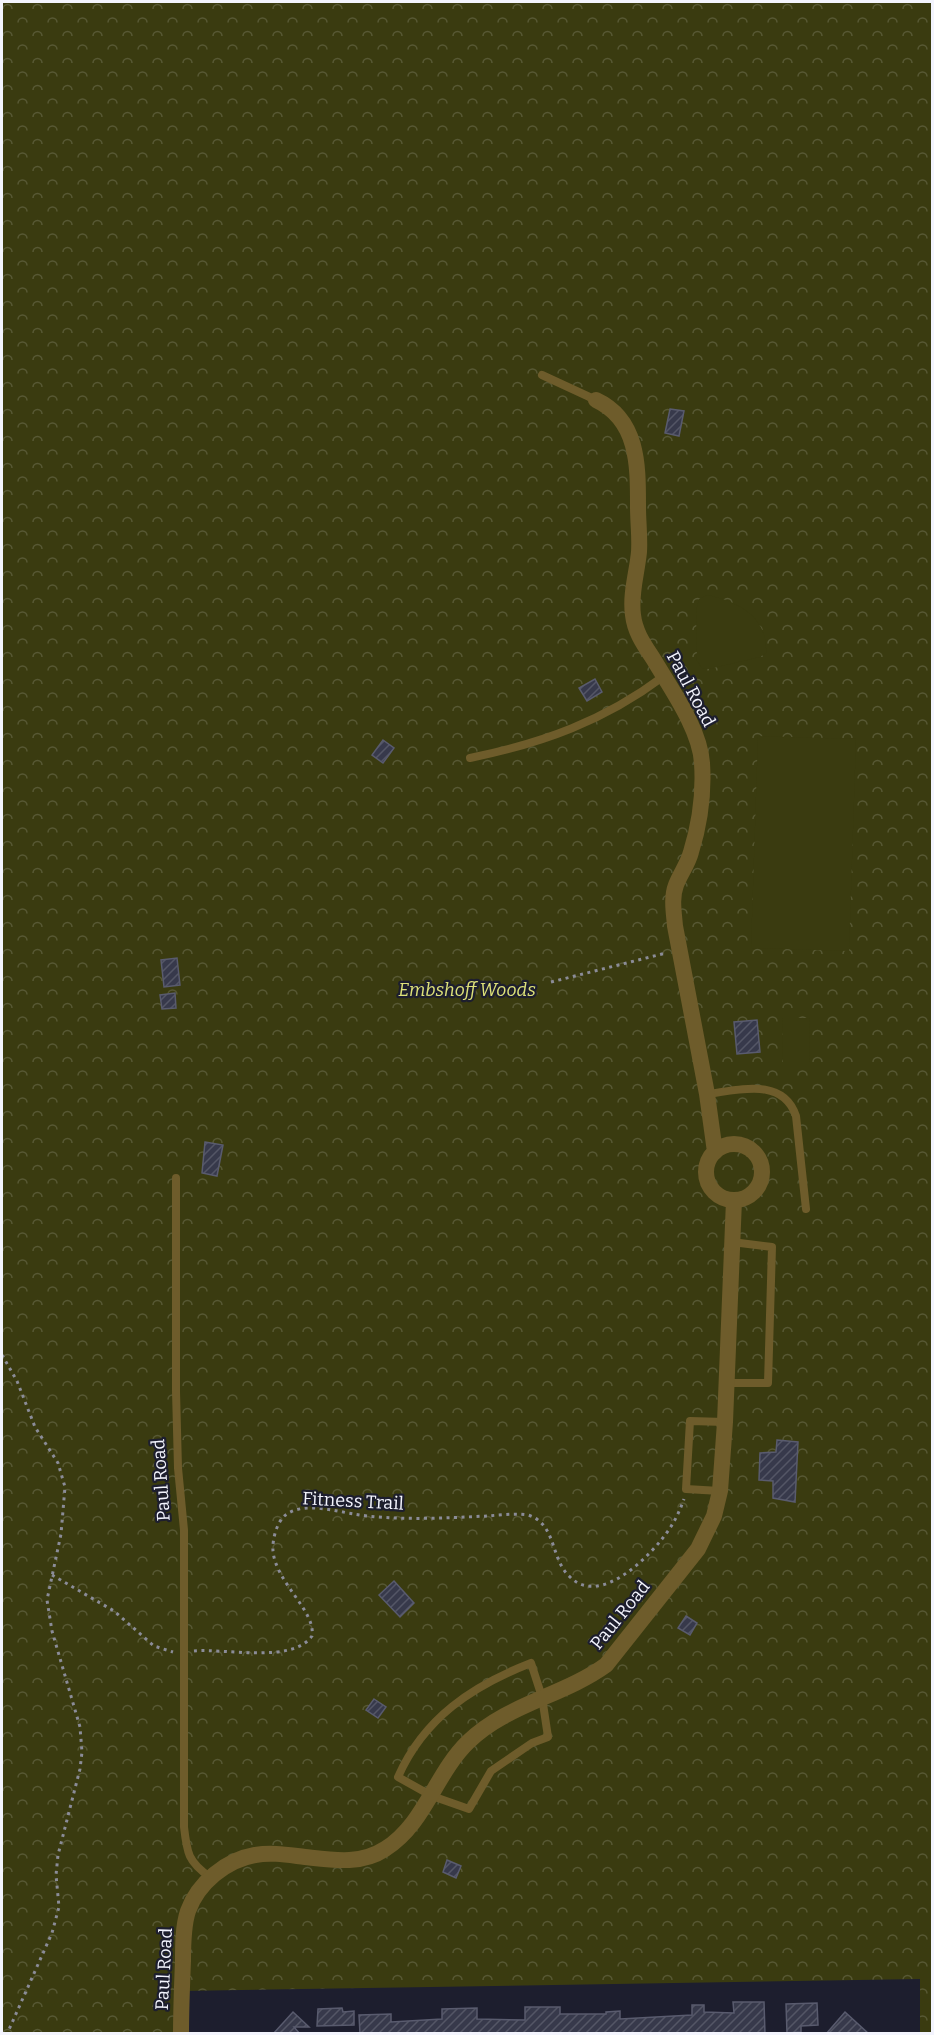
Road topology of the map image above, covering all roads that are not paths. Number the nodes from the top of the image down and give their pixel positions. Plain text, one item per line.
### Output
1 (542, 375) dead end
2 (596, 399) joint
3 (664, 676) junction
4 (470, 758) dead end
5 (707, 1094) junction
6 (715, 1152) junction
7 (176, 1178) dead end
8 (734, 1200) junction
9 (806, 1209) dead end
10 (732, 1242) junction
11 (727, 1383) junction
12 (725, 1422) junction
13 (720, 1491) junction
14 (542, 1697) junction
15 (432, 1796) junction
16 (210, 1877) junction
17 (181, 2034) edge

1 - 2 lane
2 - 3 street, Paul Road
3 - 4 lane
3 - 5 street, Paul Road
5 - 6 street, Paul Road
5 - 9 lane
6 - 8 street, Paul Road
6 - 8 street
7 - 16 lane, Paul Road
8 - 10 street, Paul Road
10 - 11 street, Paul Road
10 - 11 lane
11 - 12 street, Paul Road
12 - 13 street, Paul Road
12 - 13 lane
13 - 14 street, Paul Road
14 - 15 street, Paul Road
14 - 15 lane
14 - 15 lane
15 - 16 street, Paul Road
16 - 17 street, Paul Road

